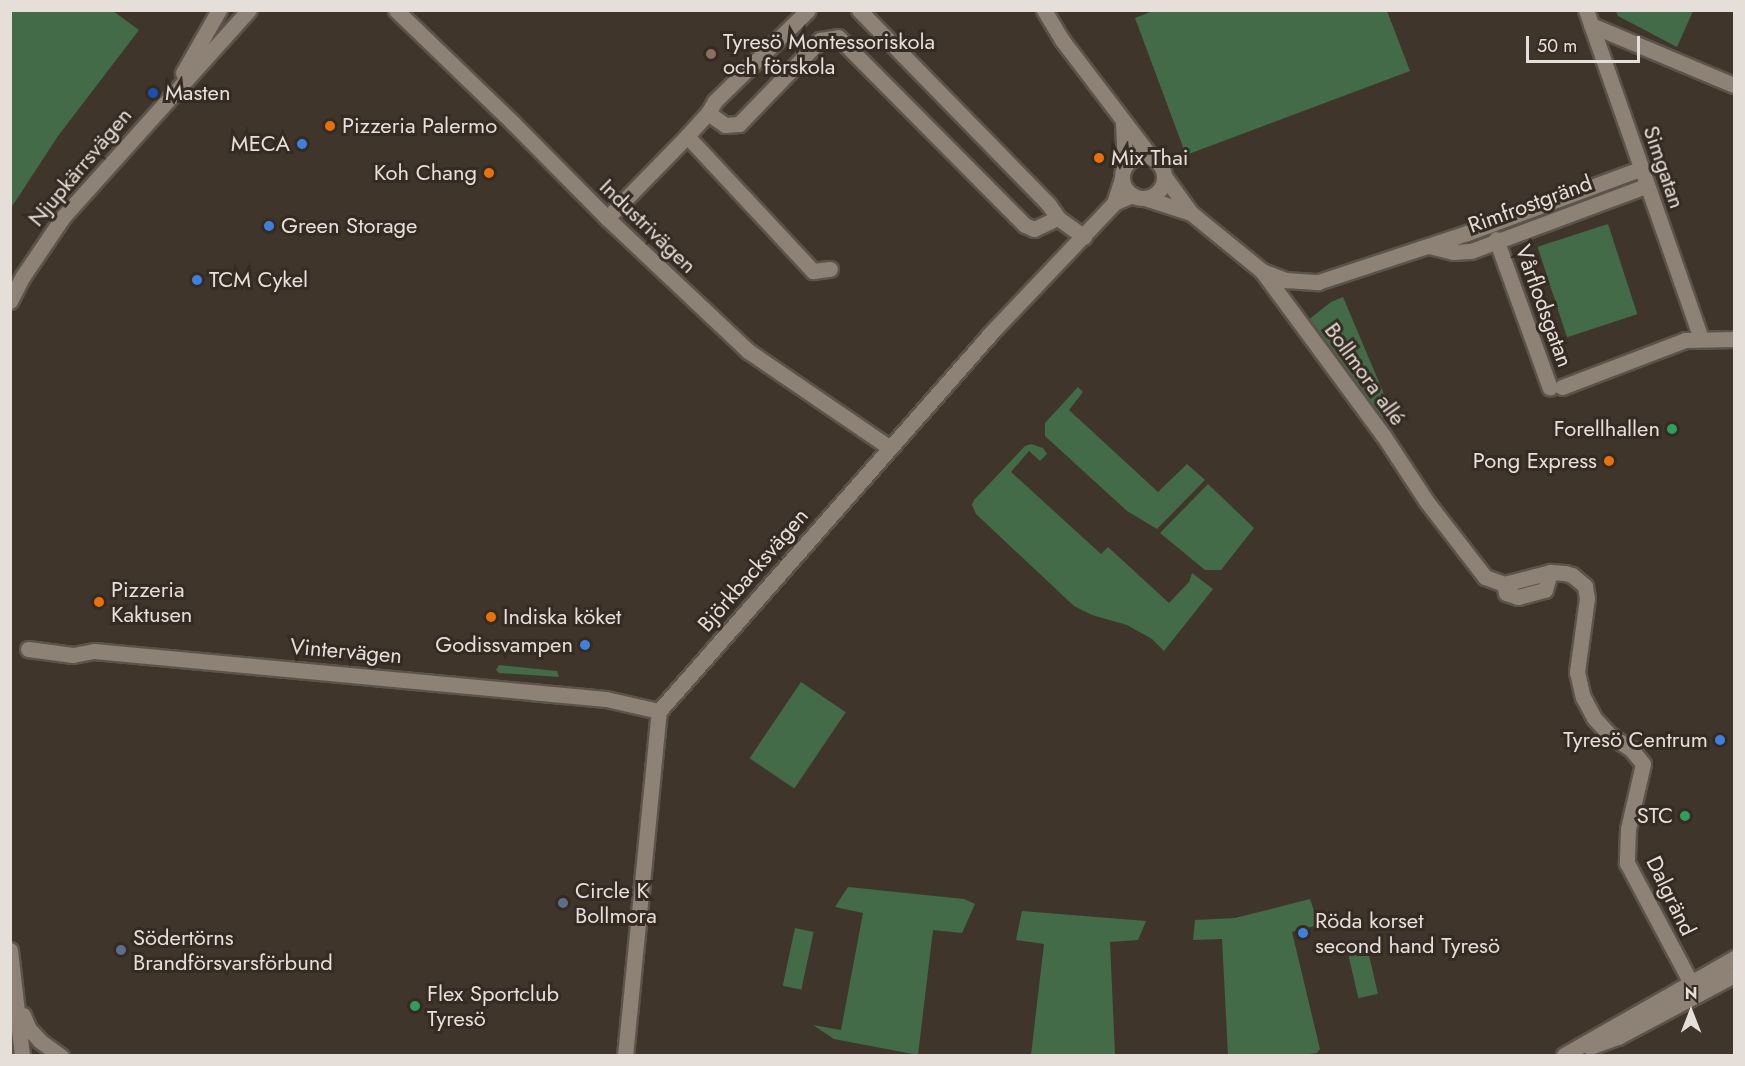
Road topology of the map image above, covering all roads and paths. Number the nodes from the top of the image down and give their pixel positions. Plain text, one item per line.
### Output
1 (219, 10) edge
2 (249, 10) edge
3 (396, 10) edge
4 (808, 10) edge
5 (859, 10) edge
6 (1044, 10) edge
7 (1589, 18) edge
8 (1734, 85) edge
9 (170, 96) junction
10 (708, 113) junction
11 (1123, 123) junction
12 (687, 136) junction
13 (1152, 158) junction
14 (1640, 169) junction
15 (1123, 172) junction
16 (1164, 176) junction
17 (1646, 186) junction
18 (1138, 197) junction
19 (1114, 203) junction
20 (1191, 213) junction
21 (607, 218) junction
22 (1058, 218) junction
23 (1084, 237) junction
24 (1496, 239) junction
25 (1429, 246) junction
26 (830, 268) dead end
27 (1262, 271) junction
28 (10, 302) edge
29 (1701, 338) junction
30 (1734, 339) edge
31 (890, 448) junction
32 (1485, 577) joint
33 (28, 649) dead end
34 (659, 711) junction
35 (10, 950) edge
36 (1734, 958) edge
37 (1734, 975) edge
38 (1695, 990) junction
39 (18, 1004) junction
40 (22, 1056) edge
41 (61, 1056) edge
42 (625, 1056) edge

1 - 9 street, Njupkärrsvägen
2 - 9 street, Njupkärrsvägen
3 - 21 street, Industrivägen
4 - 10 street
5 - 22 street
6 - 11 street, Bollmora allé
7 - 8 street
7 - 14 street, Simgatan
9 - 28 street, Njupkärrsvägen
10 - 12 street
10 - 22 street
11 - 13 street, Bollmora allé
11 - 15 street
12 - 21 street
12 - 26 street
13 - 15 street
13 - 16 street, Bollmora allé
14 - 17 street, Simgatan
14 - 25 street, Rimfrostgränd
15 - 18 street
15 - 19 street, Björkbacksvägen
16 - 18 street
16 - 20 street, Bollmora allé
17 - 24 street, Rimfrostgränd
17 - 29 street, Simgatan
18 - 19 street, Björkbacksvägen
18 - 20 street, Bollmora allé
19 - 23 street, Björkbacksvägen
20 - 27 street, Bollmora allé
21 - 31 street, Industrivägen
22 - 23 street
23 - 31 street, Björkbacksvägen
24 - 25 street, Rimfrostgränd
24 - 29 street, Vårflodsgatan
25 - 27 street, Rimfrostgränd
27 - 32 street, Bollmora allé
29 - 30 street
31 - 34 street, Björkbacksvägen
32 - 38 street, Dalgränd
33 - 34 street, Vintervägen
34 - 42 street
35 - 39 street
36 - 38 street
37 - 38 street
38 - 38 street
39 - 40 street
39 - 41 street

